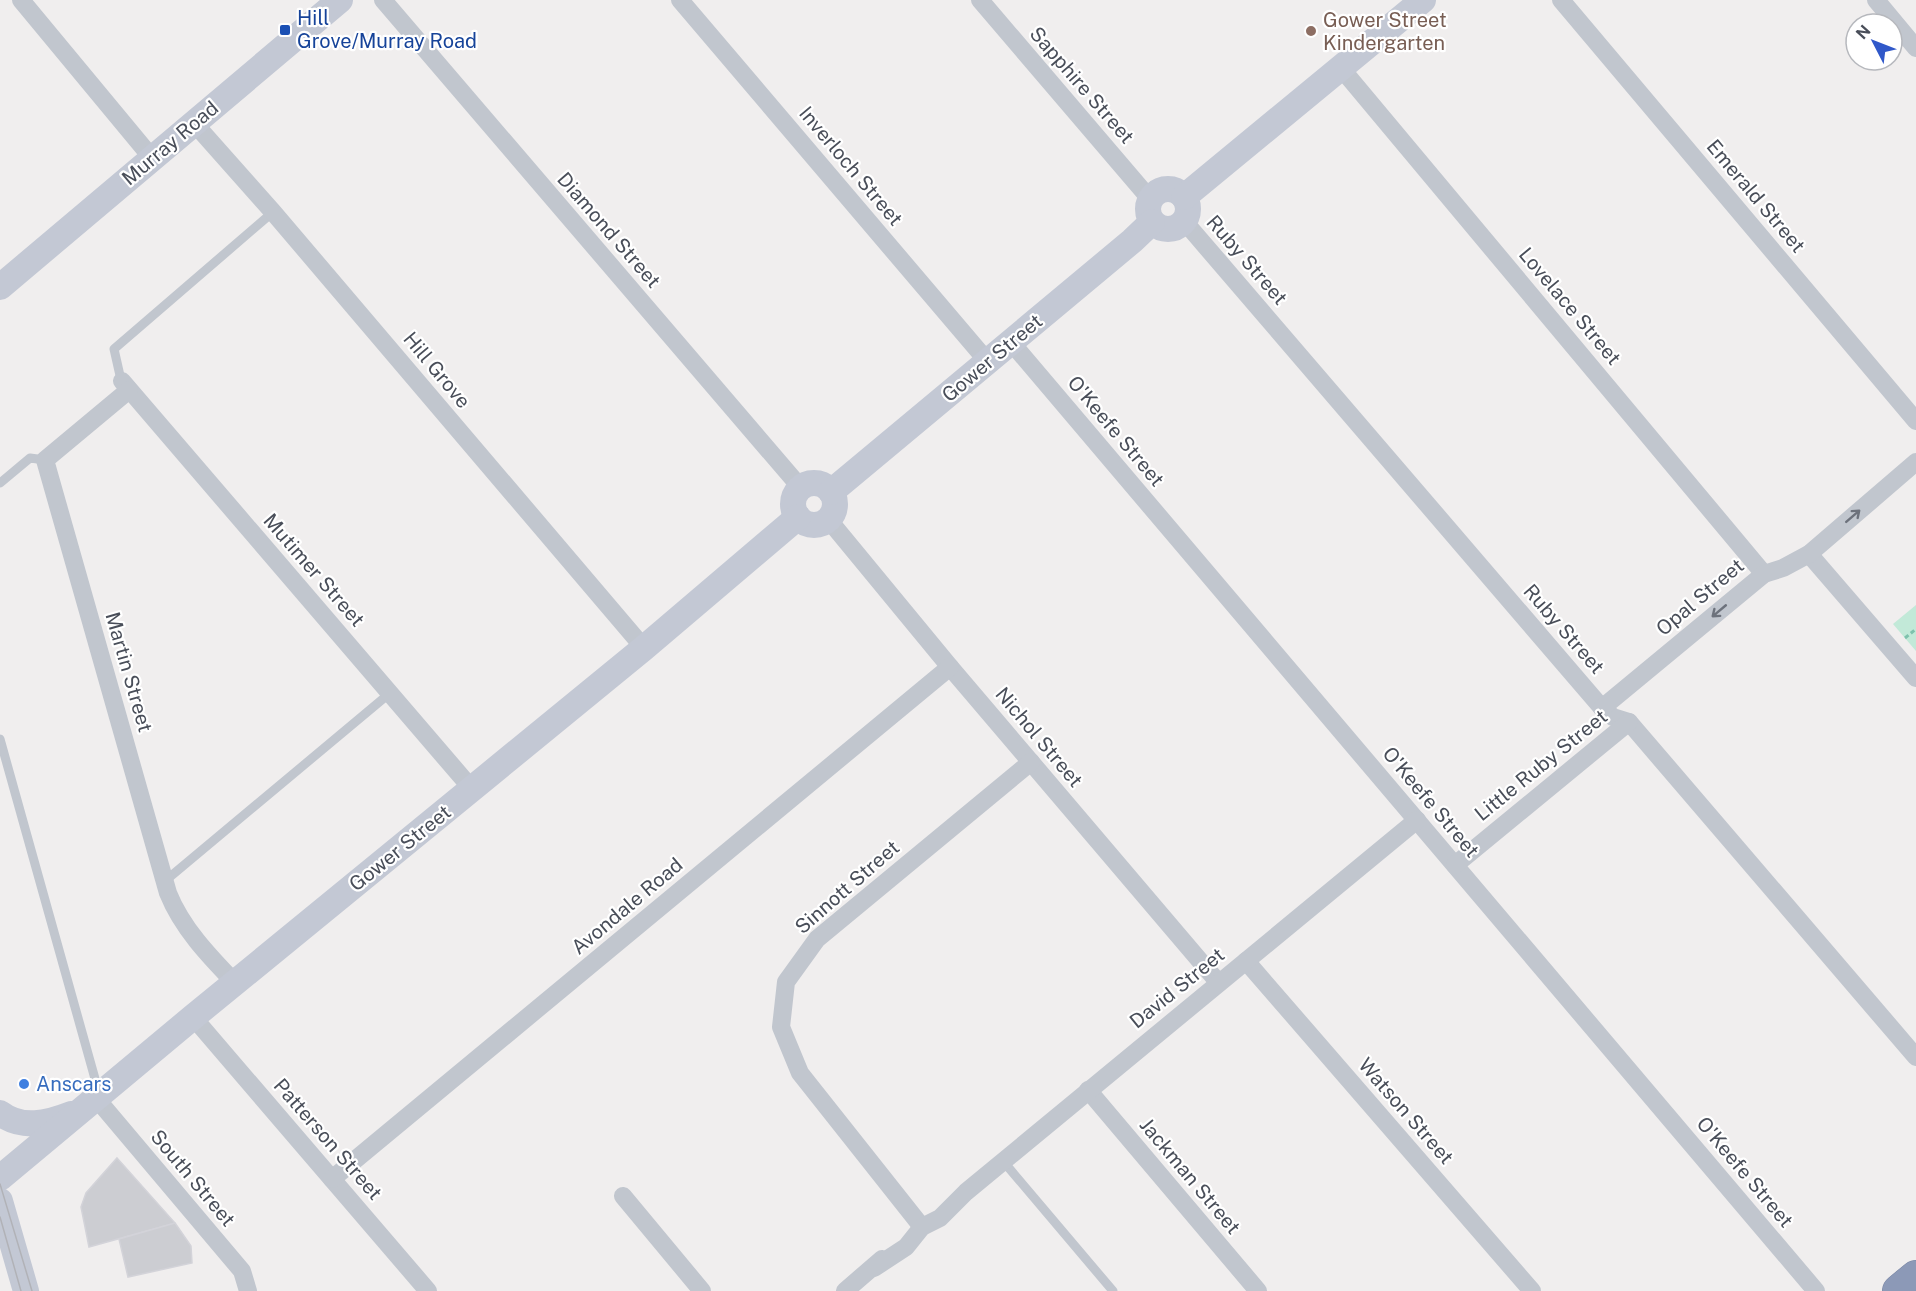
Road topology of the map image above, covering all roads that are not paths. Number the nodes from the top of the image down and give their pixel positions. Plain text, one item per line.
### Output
1 (21, 0) edge
2 (340, 0) edge
3 (383, 0) edge
4 (680, 0) edge
5 (980, 0) edge
6 (1423, 0) edge
7 (1561, 0) edge
8 (1875, 0) edge
9 (1916, 48) edge
10 (1341, 68) junction
11 (194, 123) junction
12 (152, 158) junction
13 (1184, 209) junction
14 (1151, 210) junction
15 (273, 212) junction
16 (0, 287) edge
17 (1011, 342) junction
18 (988, 362) junction
19 (125, 385) junction
20 (1916, 421) edge
21 (45, 460) junction
22 (1916, 462) edge
23 (0, 483) edge
24 (801, 488) junction
25 (831, 492) junction
26 (798, 517) junction
27 (828, 519) junction
28 (1809, 554) junction
29 (1764, 574) junction
30 (644, 648) junction
31 (950, 667) junction
32 (1916, 678) edge
33 (390, 693) junction
34 (1602, 708) junction
35 (1629, 722) junction
36 (0, 739) edge
37 (1030, 762) junction
38 (472, 789) junction
39 (1417, 820) junction
40 (1455, 865) junction
41 (165, 881) junction
42 (1246, 961) junction
43 (1218, 982) junction
44 (235, 983) junction
45 (193, 1017) junction
46 (1916, 1057) edge
47 (1088, 1090) junction
48 (93, 1101) junction
49 (0, 1113) edge
50 (1003, 1161) junction
51 (0, 1178) edge
52 (332, 1179) junction
53 (623, 1196) dead end
54 (0, 1201) edge
55 (919, 1223) junction
56 (1916, 1277) edge
57 (26, 1291) edge
58 (248, 1291) edge
59 (428, 1291) edge
60 (702, 1291) edge
61 (845, 1291) edge
62 (1113, 1291) edge
63 (1258, 1291) edge
64 (1532, 1291) edge
65 (1816, 1291) edge
66 (1899, 1291) edge

1 - 12 street
2 - 11 street, Murray Road
3 - 24 street, Diamond Street
4 - 18 street, Inverloch Street
5 - 14 street, Sapphire Street
6 - 10 street
7 - 20 street, Emerald Street
8 - 9 street
10 - 13 street
10 - 29 street, Lovelace Street
11 - 12 street, Murray Road
11 - 15 street, Hill Grove
12 - 16 street, Murray Road
13 - 14 street
13 - 14 street
13 - 34 street, Ruby Street
14 - 17 street, Gower Street
15 - 19 lane
15 - 30 street, Hill Grove
17 - 18 street, Gower Street
17 - 39 street, O'Keefe Street
18 - 25 street, Gower Street
19 - 21 street
19 - 33 street, Mutimer Street
21 - 23 lane
21 - 41 street, Martin Street
28 -> 22 street, Opal Street
24 - 25 street
24 - 26 street
25 - 27 street
26 - 27 street
26 - 30 street, Gower Street
27 - 31 street, Nichol Street
28 - 29 street, Opal Street
28 - 32 street
29 -> 34 street, Opal Street
30 - 38 street, Gower Street
31 - 37 street, Nichol Street
31 - 52 street, Avondale Road
33 - 38 street, Mutimer Street
33 - 41 lane
34 - 35 street, Ruby Street
35 - 40 street, Little Ruby Street
35 - 46 street, Ruby Street
36 - 48 lane
37 - 43 street, Nichol Street
37 - 55 street, Sinnott Street
38 - 44 street, Gower Street
39 - 40 street, O'Keefe Street
39 - 42 street, David Street
40 - 65 street, O'Keefe Street
41 - 44 street, Martin Street
42 - 43 street, David Street
42 - 64 street, Watson Street
43 - 47 street, David Street
44 - 45 street, Gower Street
45 - 48 street, Gower Street
45 - 52 street, Patterson Street
47 - 50 street, David Street
47 - 63 street, Jackman Street
48 - 49 street
48 - 51 street, Gower Street
48 - 58 street, South Street
50 - 55 street, David Street
50 - 62 lane
52 - 59 street, Patterson Street
53 - 60 street
54 - 57 street
55 - 61 street, David Street
56 - 66 highway

